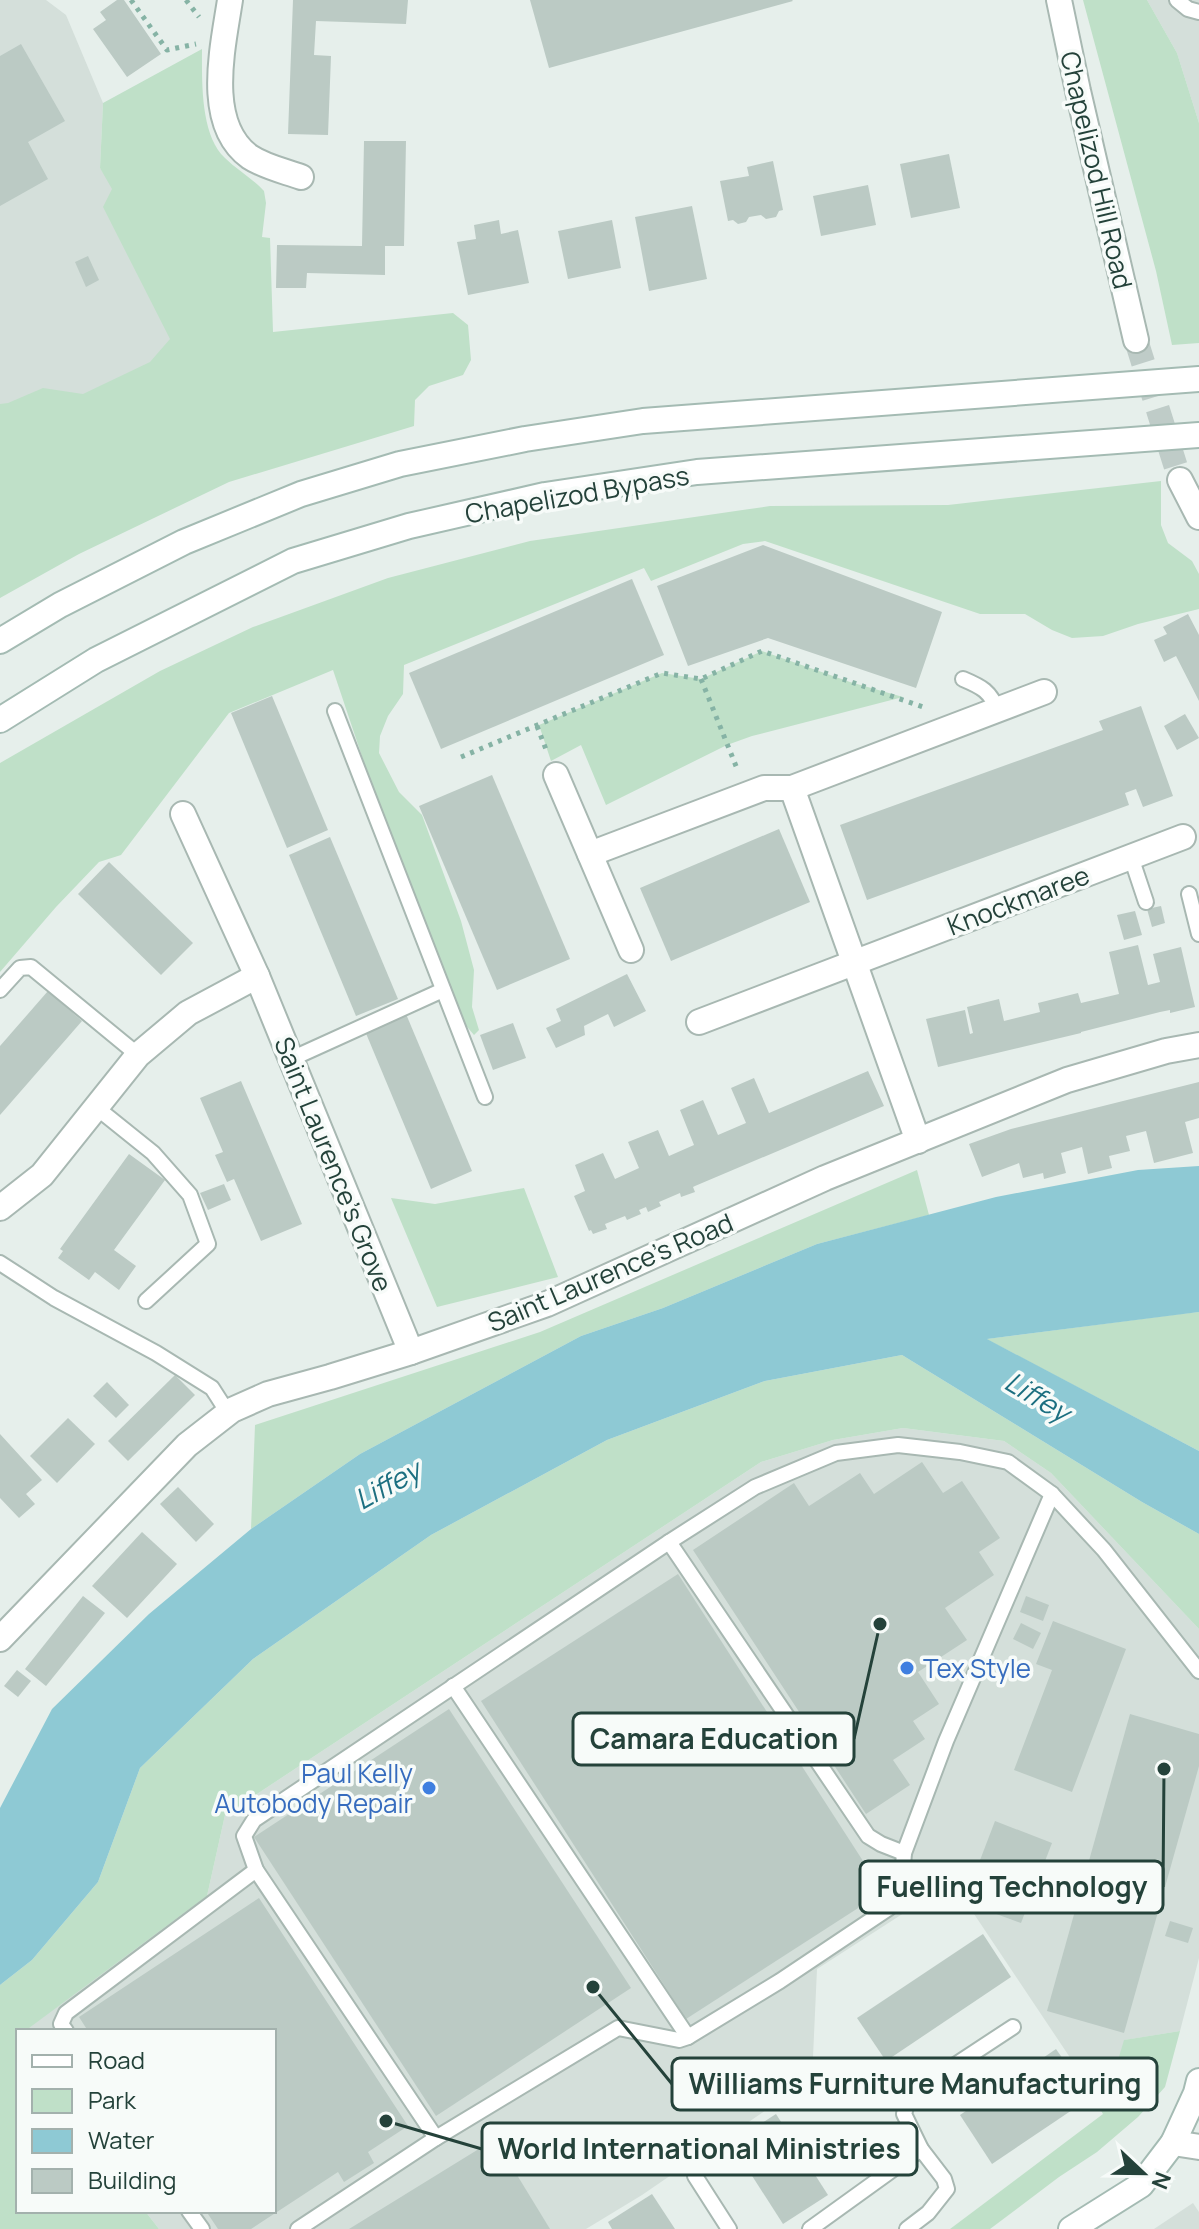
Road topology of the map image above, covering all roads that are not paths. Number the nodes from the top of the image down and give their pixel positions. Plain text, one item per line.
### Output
1 (230, 0) edge
2 (1059, 0) edge
3 (1177, 0) edge
4 (1199, 12) edge
5 (301, 177) dead end
6 (1136, 340) tunnel mouth
7 (1199, 379) edge
8 (1199, 435) edge
9 (1180, 480) tunnel mouth
10 (1199, 517) edge
11 (0, 641) edge
12 (963, 679) dead end
13 (1044, 692) dead end
14 (335, 711) dead end
15 (998, 711) junction
16 (0, 720) edge
17 (556, 775) dead end
18 (792, 788) junction
19 (183, 814) dead end
20 (1183, 837) dead end
21 (590, 854) junction
22 (1131, 857) junction
23 (1189, 894) dead end
24 (1146, 902) dead end
25 (1199, 934) edge
26 (631, 950) dead end
27 (854, 963) junction
28 (257, 976) junction
29 (0, 990) edge
30 (443, 990) junction
31 (699, 1022) dead end
32 (1199, 1045) edge
33 (138, 1055) junction
34 (291, 1059) junction
35 (485, 1097) dead end
36 (97, 1108) junction
37 (918, 1141) junction
38 (0, 1208) edge
39 (0, 1263) edge
40 (146, 1301) dead end
41 (411, 1352) junction
42 (228, 1413) junction
43 (1052, 1494) junction
44 (669, 1542) junction
45 (0, 1639) edge
46 (1199, 1671) edge
47 (453, 1686) junction
48 (904, 1853) junction
49 (256, 1870) junction
50 (1013, 2027) dead end
51 (65, 2029) edge
52 (688, 2037) junction
53 (1199, 2081) edge
54 (436, 2138) junction
55 (1173, 2143) junction
56 (1199, 2147) edge
57 (921, 2149) junction
58 (695, 2176) dead end
59 (298, 2229) edge
60 (729, 2229) edge
61 (810, 2229) edge
62 (907, 2229) edge
63 (1071, 2229) edge

1 - 5 street
2 - 6 street, Chapelizod Hill Road
3 - 4 lane
7 - 11 street
8 - 16 street, Chapelizod Bypass
9 - 10 street
12 - 15 lane
13 - 15 street
14 - 30 lane
15 - 18 street
17 - 21 street
18 - 21 street
18 - 27 street
19 - 28 street, Saint Laurence's Grove
20 - 22 street, Knockmaree
21 - 26 street
22 - 24 lane
22 - 27 street, Knockmaree
23 - 25 lane
27 - 31 street, Knockmaree
27 - 37 street
28 - 33 street
28 - 34 street, Saint Laurence's Grove
29 - 33 lane
30 - 34 lane
30 - 35 lane
32 - 37 street, Saint Laurence's Road
33 - 36 street
34 - 41 street, Saint Laurence's Grove
36 - 38 street
36 - 40 lane
37 - 41 street, Saint Laurence's Road
39 - 42 lane
41 - 42 street, Saint Laurence's Road
42 - 45 street, Saint Laurence's Road
43 - 44 lane
43 - 46 lane
43 - 48 lane
44 - 47 lane
44 - 48 lane
47 - 49 lane
47 - 52 lane
48 - 52 lane
49 - 51 lane
49 - 54 lane
50 - 57 lane
52 - 54 lane
53 - 55 street
54 - 59 lane
55 - 56 street
55 - 63 street
57 - 61 lane
57 - 62 lane
58 - 60 lane

